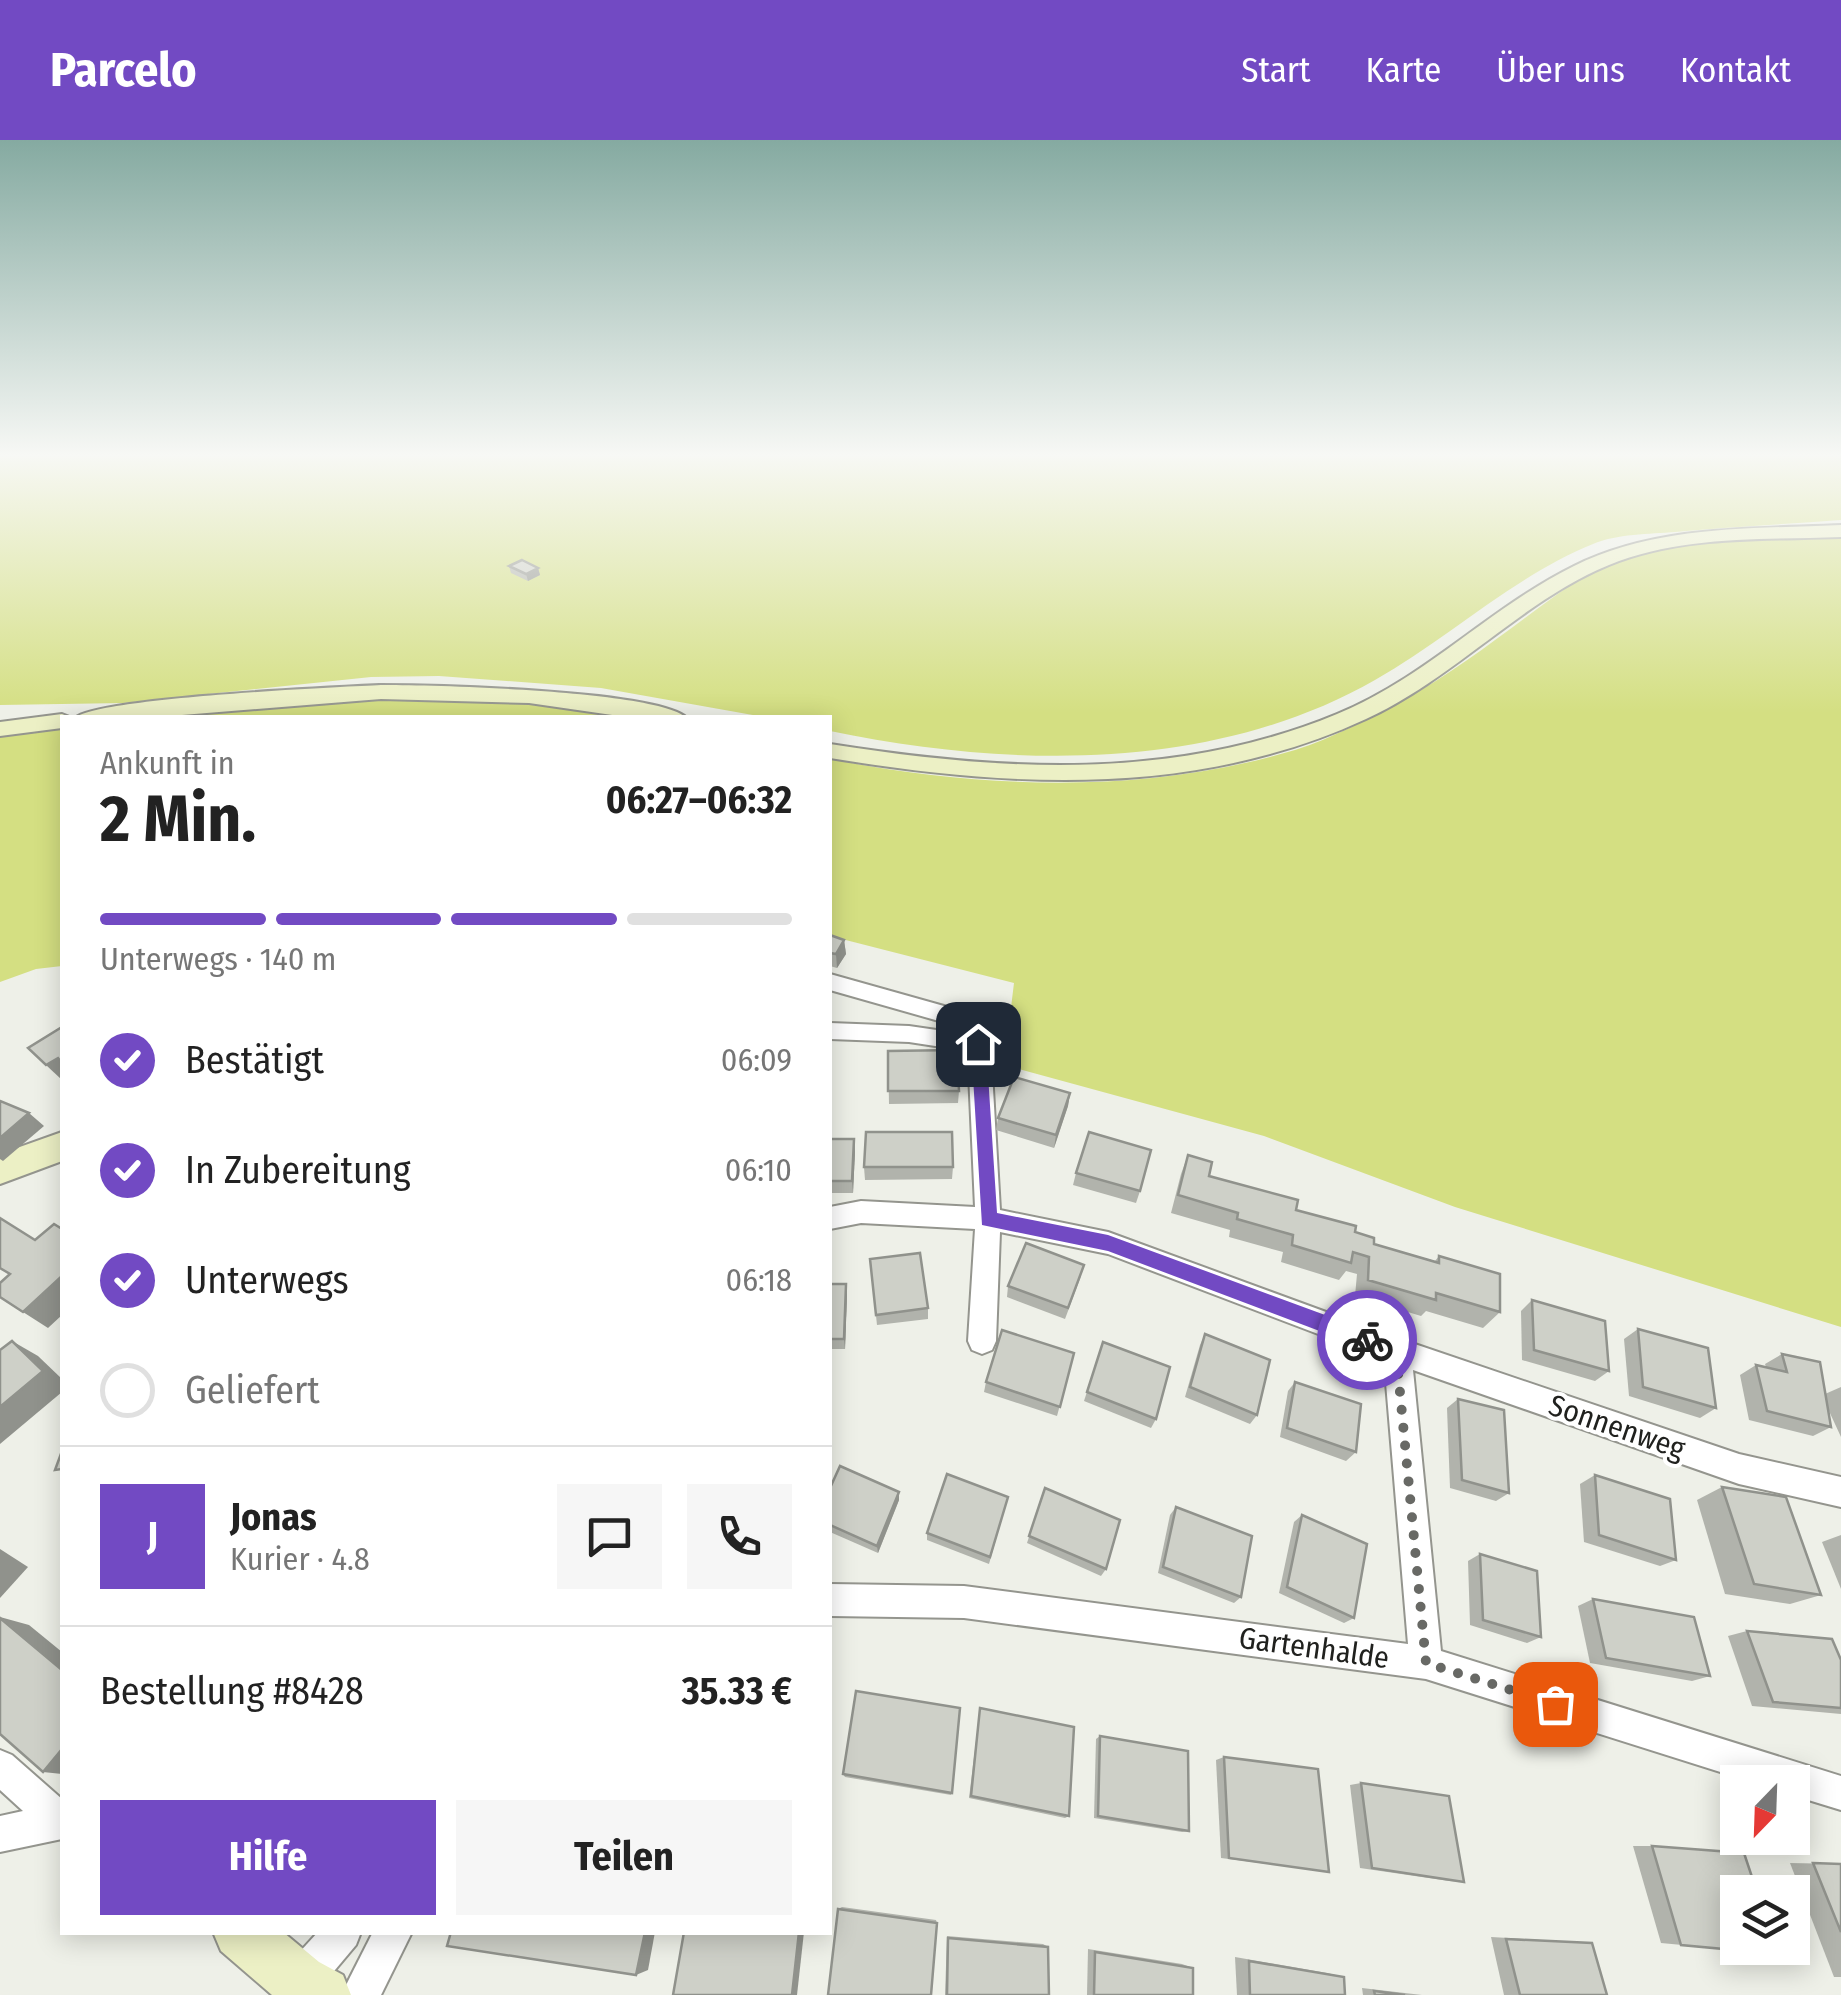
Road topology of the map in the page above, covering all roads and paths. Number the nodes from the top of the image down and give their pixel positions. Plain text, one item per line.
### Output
1 (1690, 540) edge
2 (113, 715) edge
3 (658, 715) edge
4 (60, 721) edge
5 (0, 729) edge
6 (832, 751) edge
7 (832, 983) edge
8 (832, 1031) edge
9 (983, 1041) junction
10 (60, 1147) edge
11 (0, 1170) edge
12 (832, 1218) edge
13 (988, 1220) junction
14 (982, 1341) dead end
15 (1396, 1351) junction
16 (1841, 1492) edge
17 (832, 1600) edge
18 (1426, 1663) junction
19 (0, 1767) edge
20 (1841, 1793) edge
21 (60, 1819) edge
22 (60, 1820) edge
23 (0, 1834) edge
24 (243, 1935) edge
25 (341, 1935) edge
26 (392, 1935) edge
27 (305, 1991) edge
28 (360, 1995) edge

1 - 6 street
2 - 3 street
4 - 5 street
7 - 9 street
8 - 9 street
9 - 13 street
10 - 11 street
12 - 13 street, Sonnenweg
13 - 14 street
13 - 15 street, Sonnenweg
15 - 16 street, Sonnenweg
15 - 18 street
17 - 18 street, Gartenhalde
18 - 20 street, Gartenhalde
19 - 21 street
22 - 23 street
24 - 27 street
25 - 27 street
26 - 28 street

